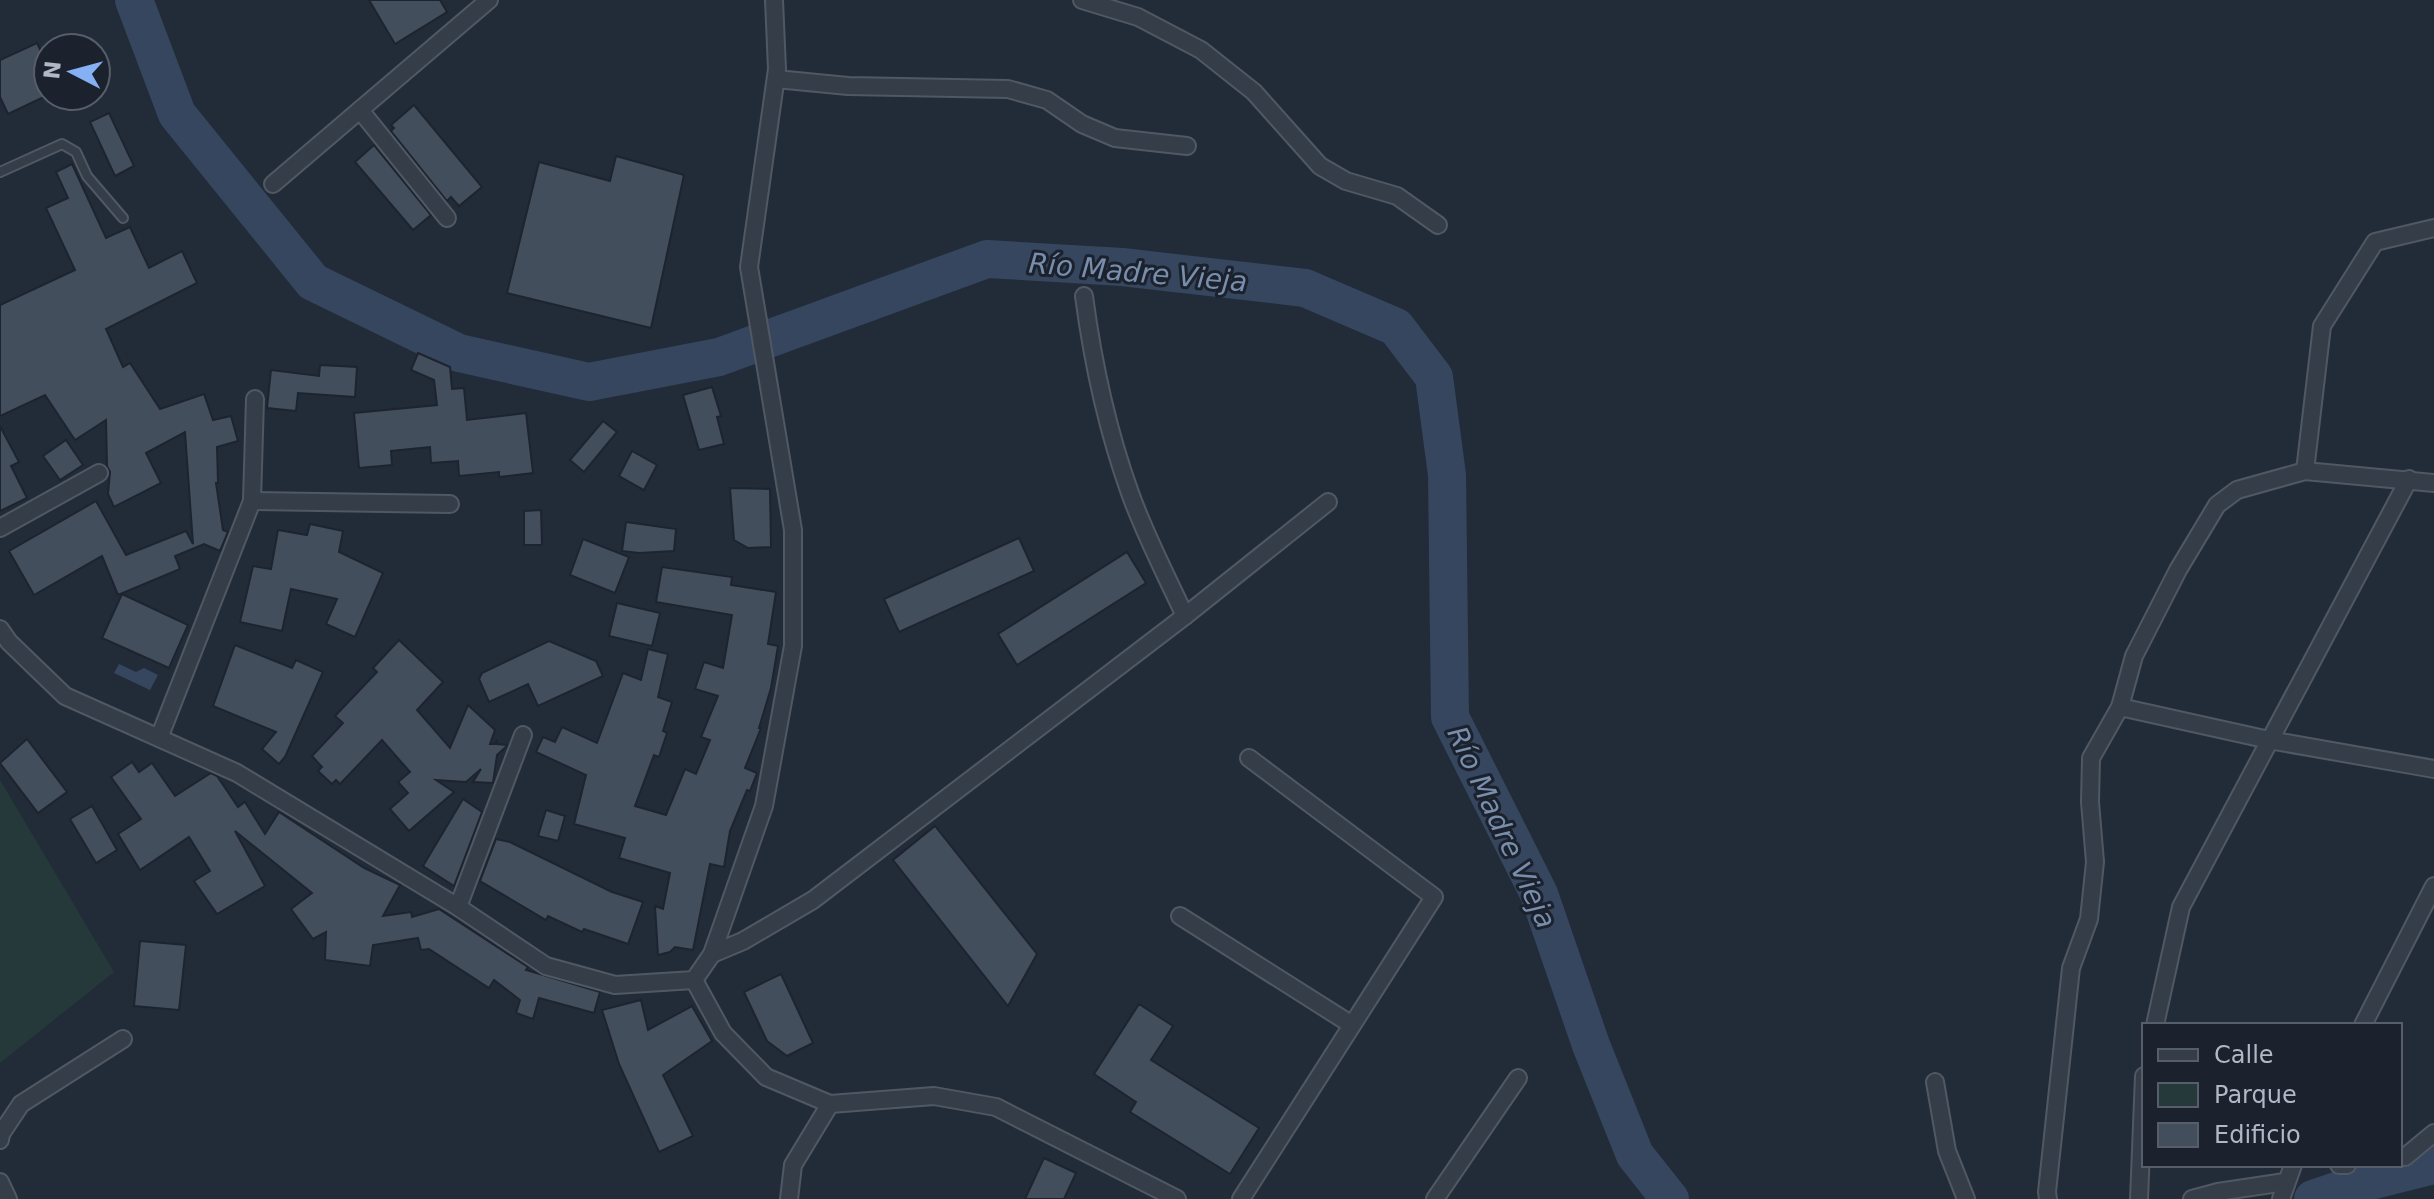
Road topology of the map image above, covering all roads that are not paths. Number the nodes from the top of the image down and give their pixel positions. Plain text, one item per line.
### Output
1 (489, 0) edge
2 (774, 0) edge
3 (1082, 0) edge
4 (776, 79) junction
5 (360, 110) junction
6 (1187, 146) dead end
7 (0, 172) edge
8 (273, 184) dead end
9 (123, 218) dead end
10 (447, 218) dead end
11 (1438, 225) dead end
12 (2434, 228) edge
13 (1084, 296) dead end
14 (255, 399) dead end
15 (2305, 471) junction
16 (99, 473) dead end
17 (2409, 479) junction
18 (2434, 483) edge
19 (252, 501) junction
20 (1328, 502) dead end
21 (450, 504) dead end
22 (0, 528) edge
23 (1185, 616) junction
24 (0, 629) edge
25 (2120, 707) junction
26 (523, 735) dead end
27 (159, 738) junction
28 (2269, 740) junction
29 (1249, 758) dead end
30 (2434, 769) edge
31 (2434, 886) edge
32 (458, 907) junction
33 (1180, 916) dead end
34 (712, 954) junction
35 (694, 980) junction
36 (2155, 1023) edge
37 (2364, 1023) edge
38 (1352, 1025) junction
39 (123, 1039) dead end
40 (1518, 1078) dead end
41 (1935, 1082) dead end
42 (830, 1104) junction
43 (2142, 1125) edge
44 (2434, 1133) edge
45 (0, 1140) edge
46 (2402, 1157) edge
47 (2292, 1167) edge
48 (0, 1182) edge
49 (2283, 1192) edge
50 (8, 1199) edge
51 (789, 1199) edge
52 (1177, 1199) edge
53 (1241, 1199) edge
54 (1435, 1199) edge
55 (1966, 1199) edge
56 (2048, 1199) edge
57 (2139, 1199) edge
58 (2192, 1199) edge

1 - 5 street
2 - 4 street
3 - 11 street
4 - 6 street
4 - 34 street
5 - 8 street
5 - 10 street
7 - 9 lane
12 - 15 street
13 - 23 street
14 - 19 street
15 - 17 street
15 - 25 street
16 - 22 street
17 - 18 street
17 - 28 street
19 - 21 street
19 - 27 street
20 - 23 street
23 - 34 street
24 - 27 street
25 - 28 street
25 - 56 street
26 - 32 street
27 - 32 street
28 - 30 street
28 - 36 street
29 - 38 street
31 - 37 street
32 - 35 street
33 - 38 street
34 - 35 street
35 - 42 street
38 - 53 street
39 - 45 street
40 - 54 street
41 - 55 street
42 - 51 street
42 - 52 street
43 - 57 street
44 - 46 street
47 - 49 street
48 - 50 street
49 - 58 street

